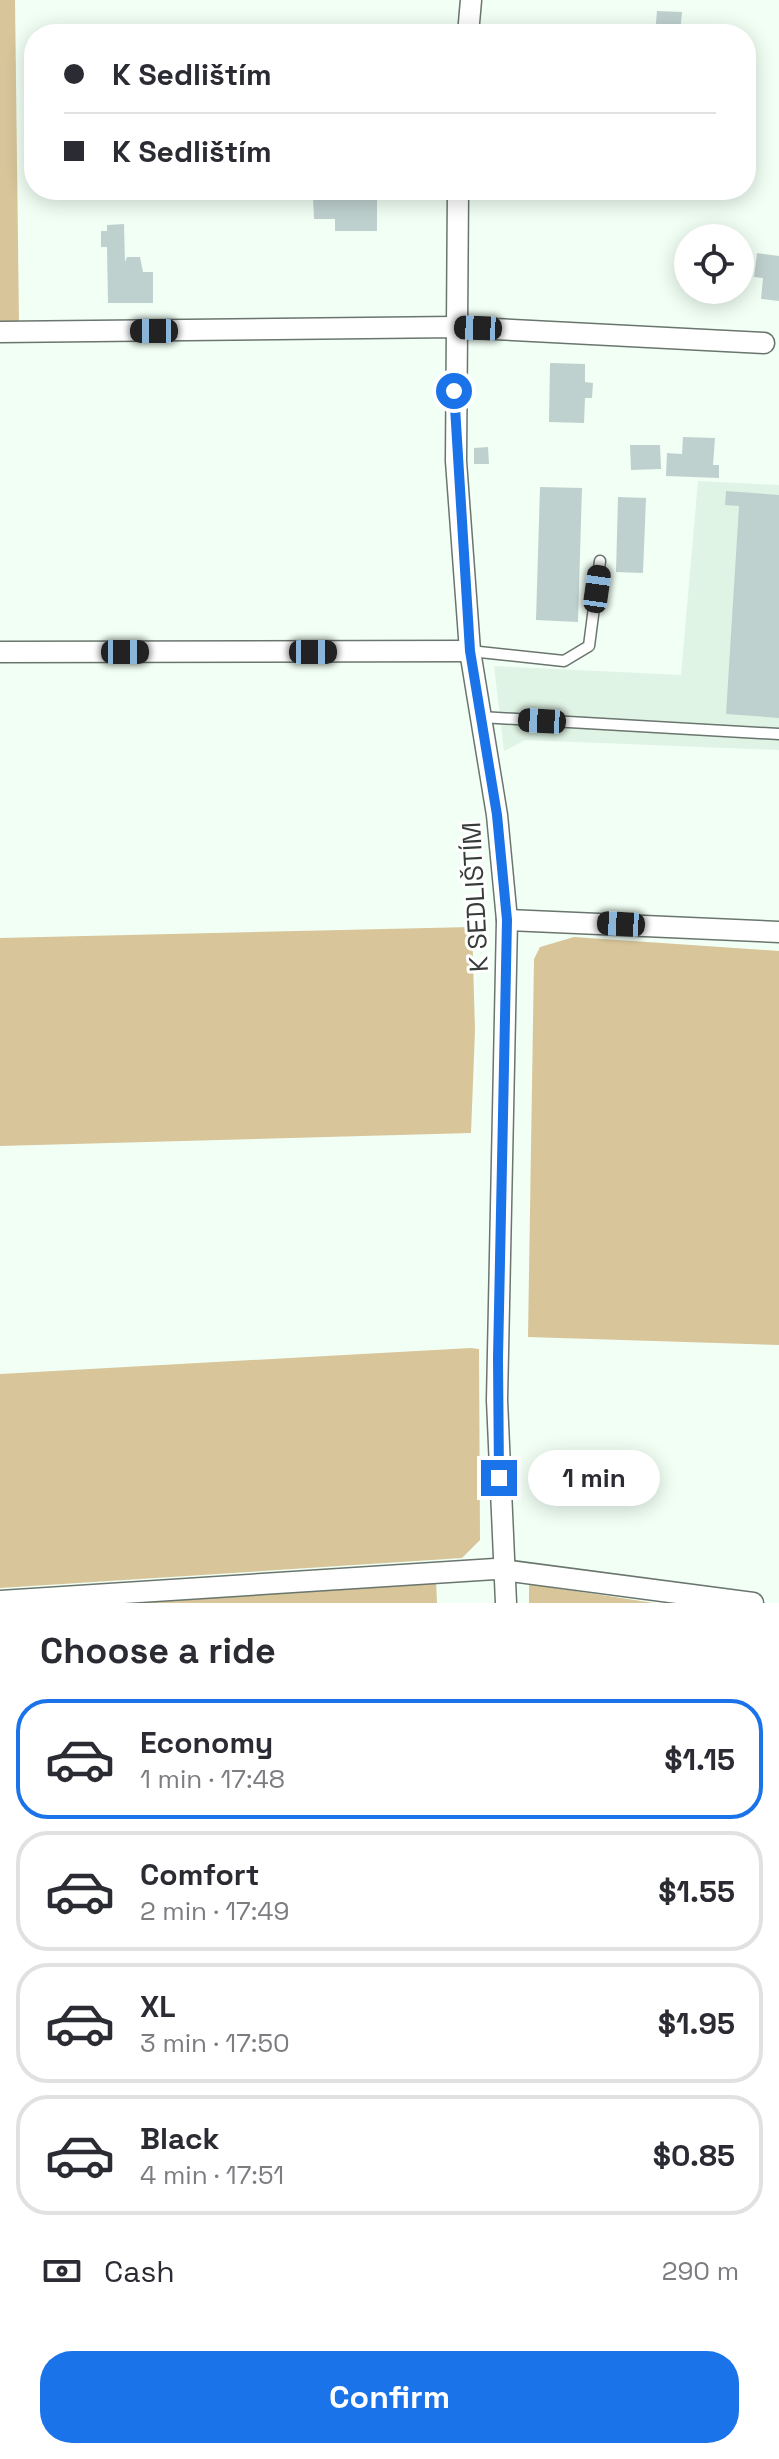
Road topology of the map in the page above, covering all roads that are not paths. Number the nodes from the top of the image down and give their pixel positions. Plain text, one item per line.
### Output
1 (471, 0) edge
2 (469, 24) edge
3 (458, 200) edge
4 (455, 327) junction
5 (0, 332) edge
6 (764, 343) dead end
7 (600, 561) dead end
8 (470, 651) junction
9 (0, 652) edge
10 (481, 717) junction
11 (779, 734) edge
12 (507, 920) junction
13 (779, 932) edge
14 (504, 1570) junction
15 (0, 1601) edge
16 (506, 1603) edge
17 (753, 1603) edge

1 - 2 street
3 - 4 street, K SEDLIŠTÍM
4 - 5 street
4 - 6 street
4 - 8 street, K SEDLIŠTÍM
7 - 8 lane
8 - 9 street
8 - 10 street, K SEDLIŠTÍM
10 - 11 lane
10 - 12 street, K SEDLIŠTÍM
12 - 13 street
12 - 14 street, K SEDLIŠTÍM
14 - 15 street
14 - 16 street, K SEDLIŠTÍM
14 - 17 street

